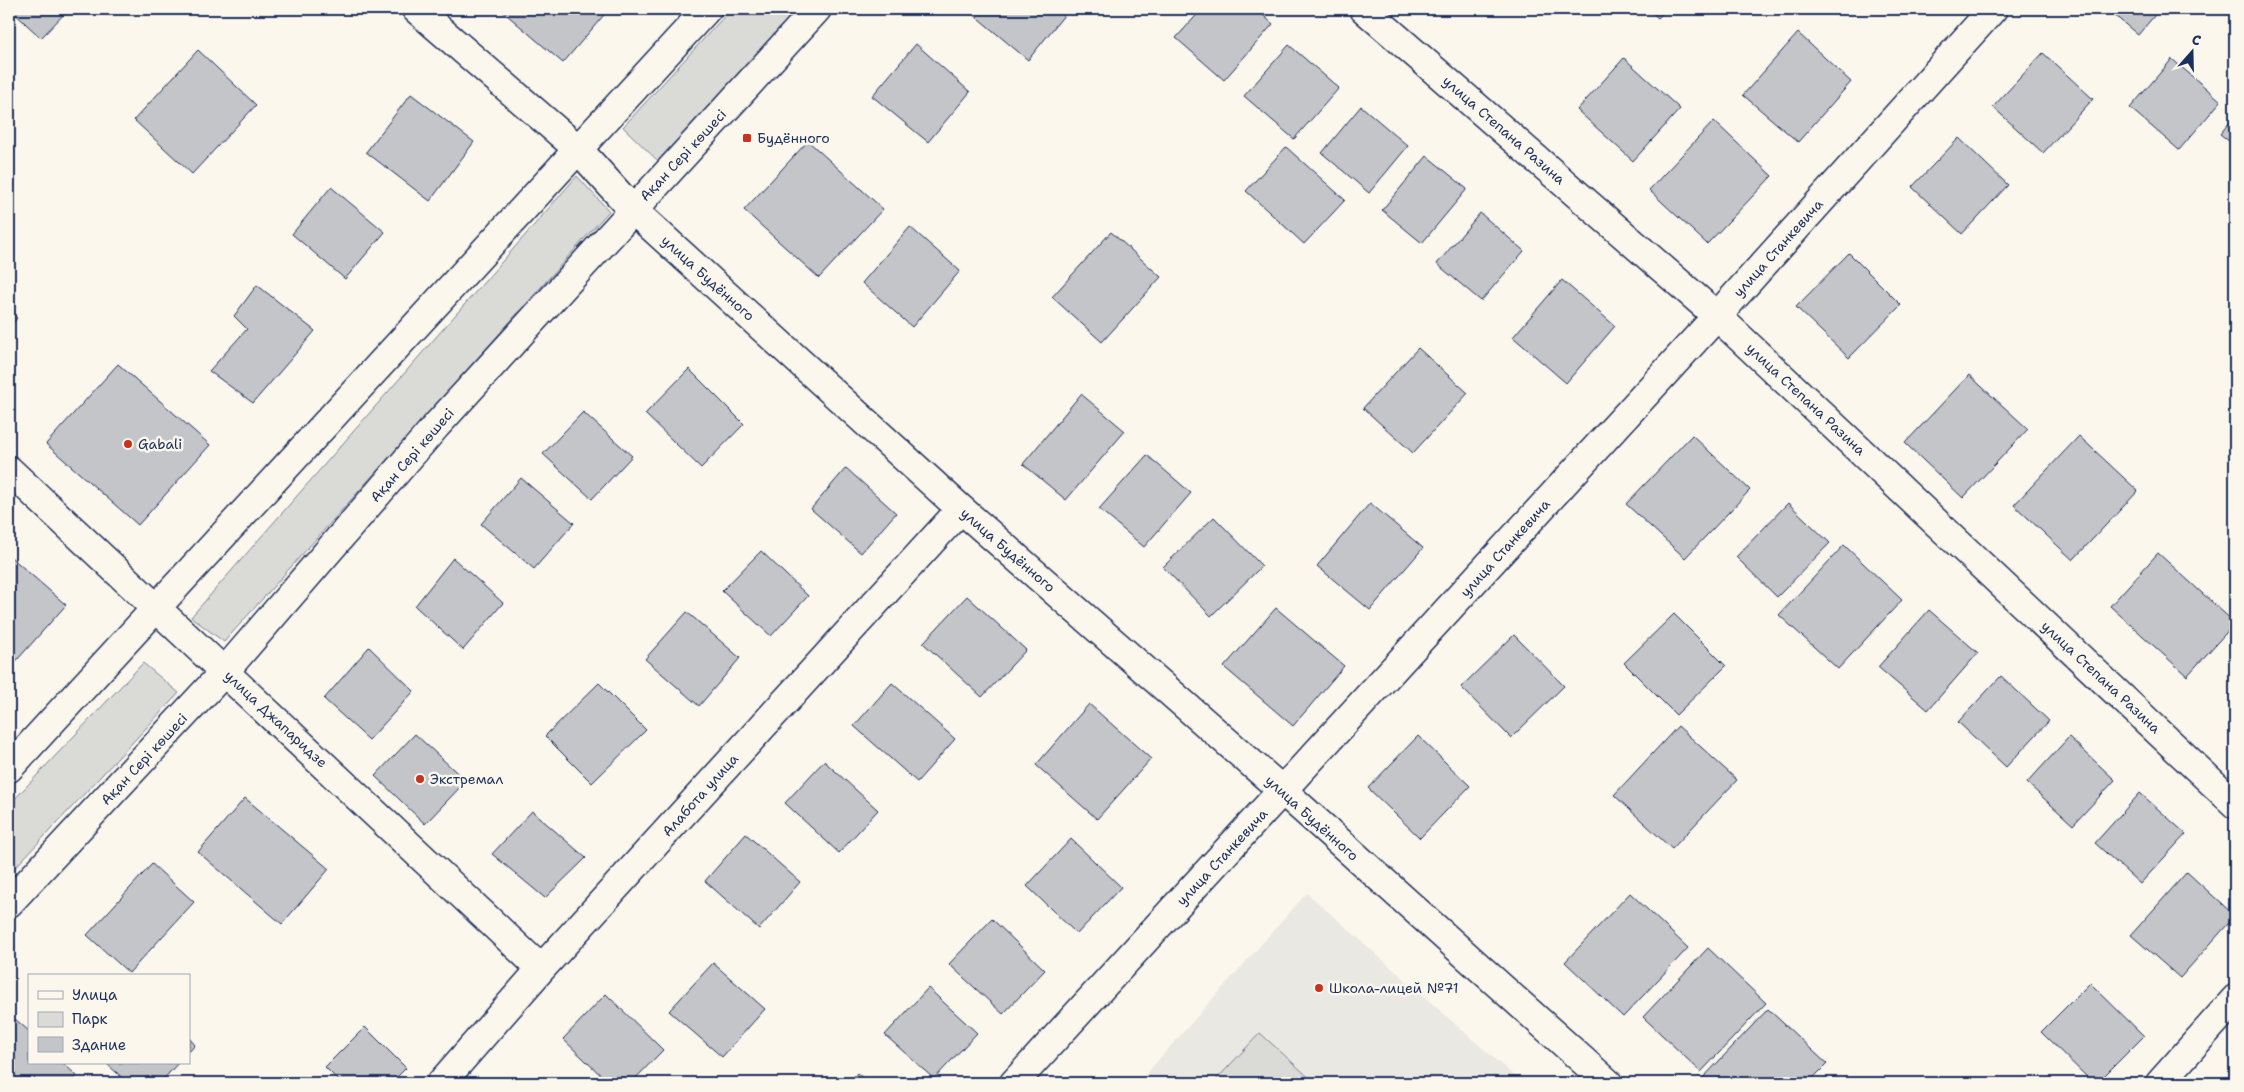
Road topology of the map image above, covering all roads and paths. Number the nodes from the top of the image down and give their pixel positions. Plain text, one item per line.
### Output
1 (416, 9) edge
2 (707, 9) edge
3 (817, 9) edge
4 (1364, 9) edge
5 (1993, 9) edge
6 (578, 149) junction
7 (633, 210) junction
8 (1717, 316) junction
9 (9, 470) edge
10 (960, 509) junction
11 (158, 608) junction
12 (225, 671) junction
13 (9, 768) edge
14 (1283, 791) junction
15 (2235, 804) edge
16 (9, 903) edge
17 (541, 969) junction
18 (2235, 999) edge
19 (441, 1083) edge
20 (1014, 1083) edge
21 (1608, 1083) edge
22 (2160, 1083) edge

1 - 6 street, улица Будённого
2 - 6 street
3 - 7 street, Ақан Сері көшесі
4 - 8 street, улица Степана Разина
5 - 8 street, улица Станкевича
6 - 7 street, улица Будённого
6 - 11 street
7 - 10 street, улица Будённого
7 - 12 street, Ақан Сері көшесі
8 - 14 street, улица Станкевича
8 - 15 street, улица Степана Разина
9 - 11 street, улица Джапаридзе
10 - 14 street, улица Будённого
10 - 17 street, Алабота улица
11 - 12 street, улица Джапаридзе
11 - 13 street
12 - 16 street, Ақан Сері көшесі
12 - 17 street, улица Джапаридзе
14 - 20 street, улица Станкевича
14 - 21 street, улица Будённого
17 - 19 street, Алабота улица
18 - 22 street

